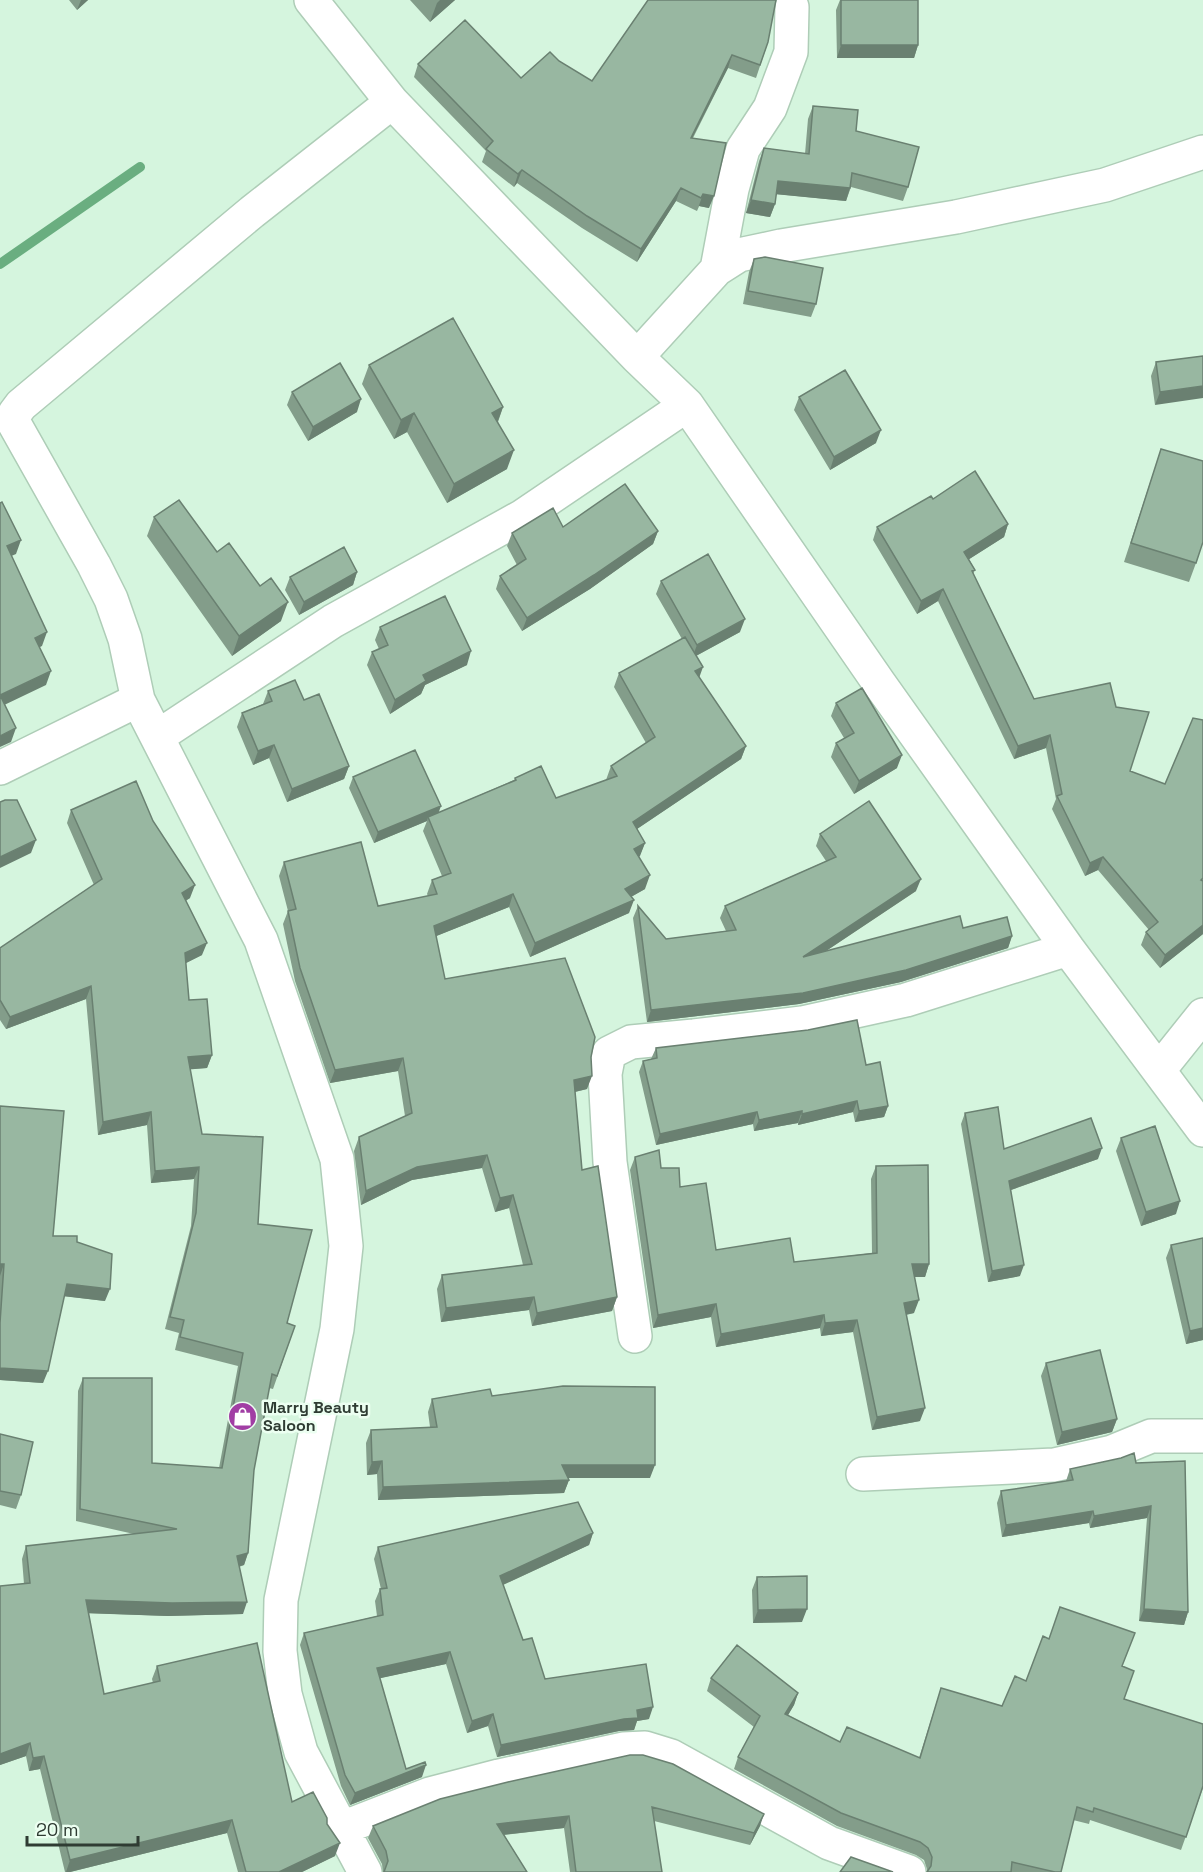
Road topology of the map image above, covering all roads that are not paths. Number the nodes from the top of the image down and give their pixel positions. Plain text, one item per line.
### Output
1 (311, 0) edge
2 (792, 7) dead end
3 (392, 102) junction
4 (1203, 152) edge
5 (717, 269) junction
6 (637, 357) junction
7 (8, 402) edge
8 (687, 405) junction
9 (138, 700) junction
10 (157, 737) junction
11 (0, 768) edge
12 (1068, 950) junction
13 (1203, 1015) edge
14 (1159, 1070) junction
15 (1203, 1130) edge
16 (634, 1336) dead end
17 (1203, 1436) edge
18 (863, 1474) dead end
19 (340, 1828) junction
20 (365, 1872) edge
21 (909, 1872) edge

1 - 3 street
2 - 5 street
3 - 6 street
3 - 7 street
4 - 5 street
5 - 6 street
6 - 8 street
7 - 9 street
8 - 10 street
8 - 12 street
9 - 10 street
9 - 11 street
10 - 19 street
12 - 14 street
12 - 16 street
13 - 14 street
14 - 15 street
17 - 18 street
19 - 20 street
19 - 21 street

